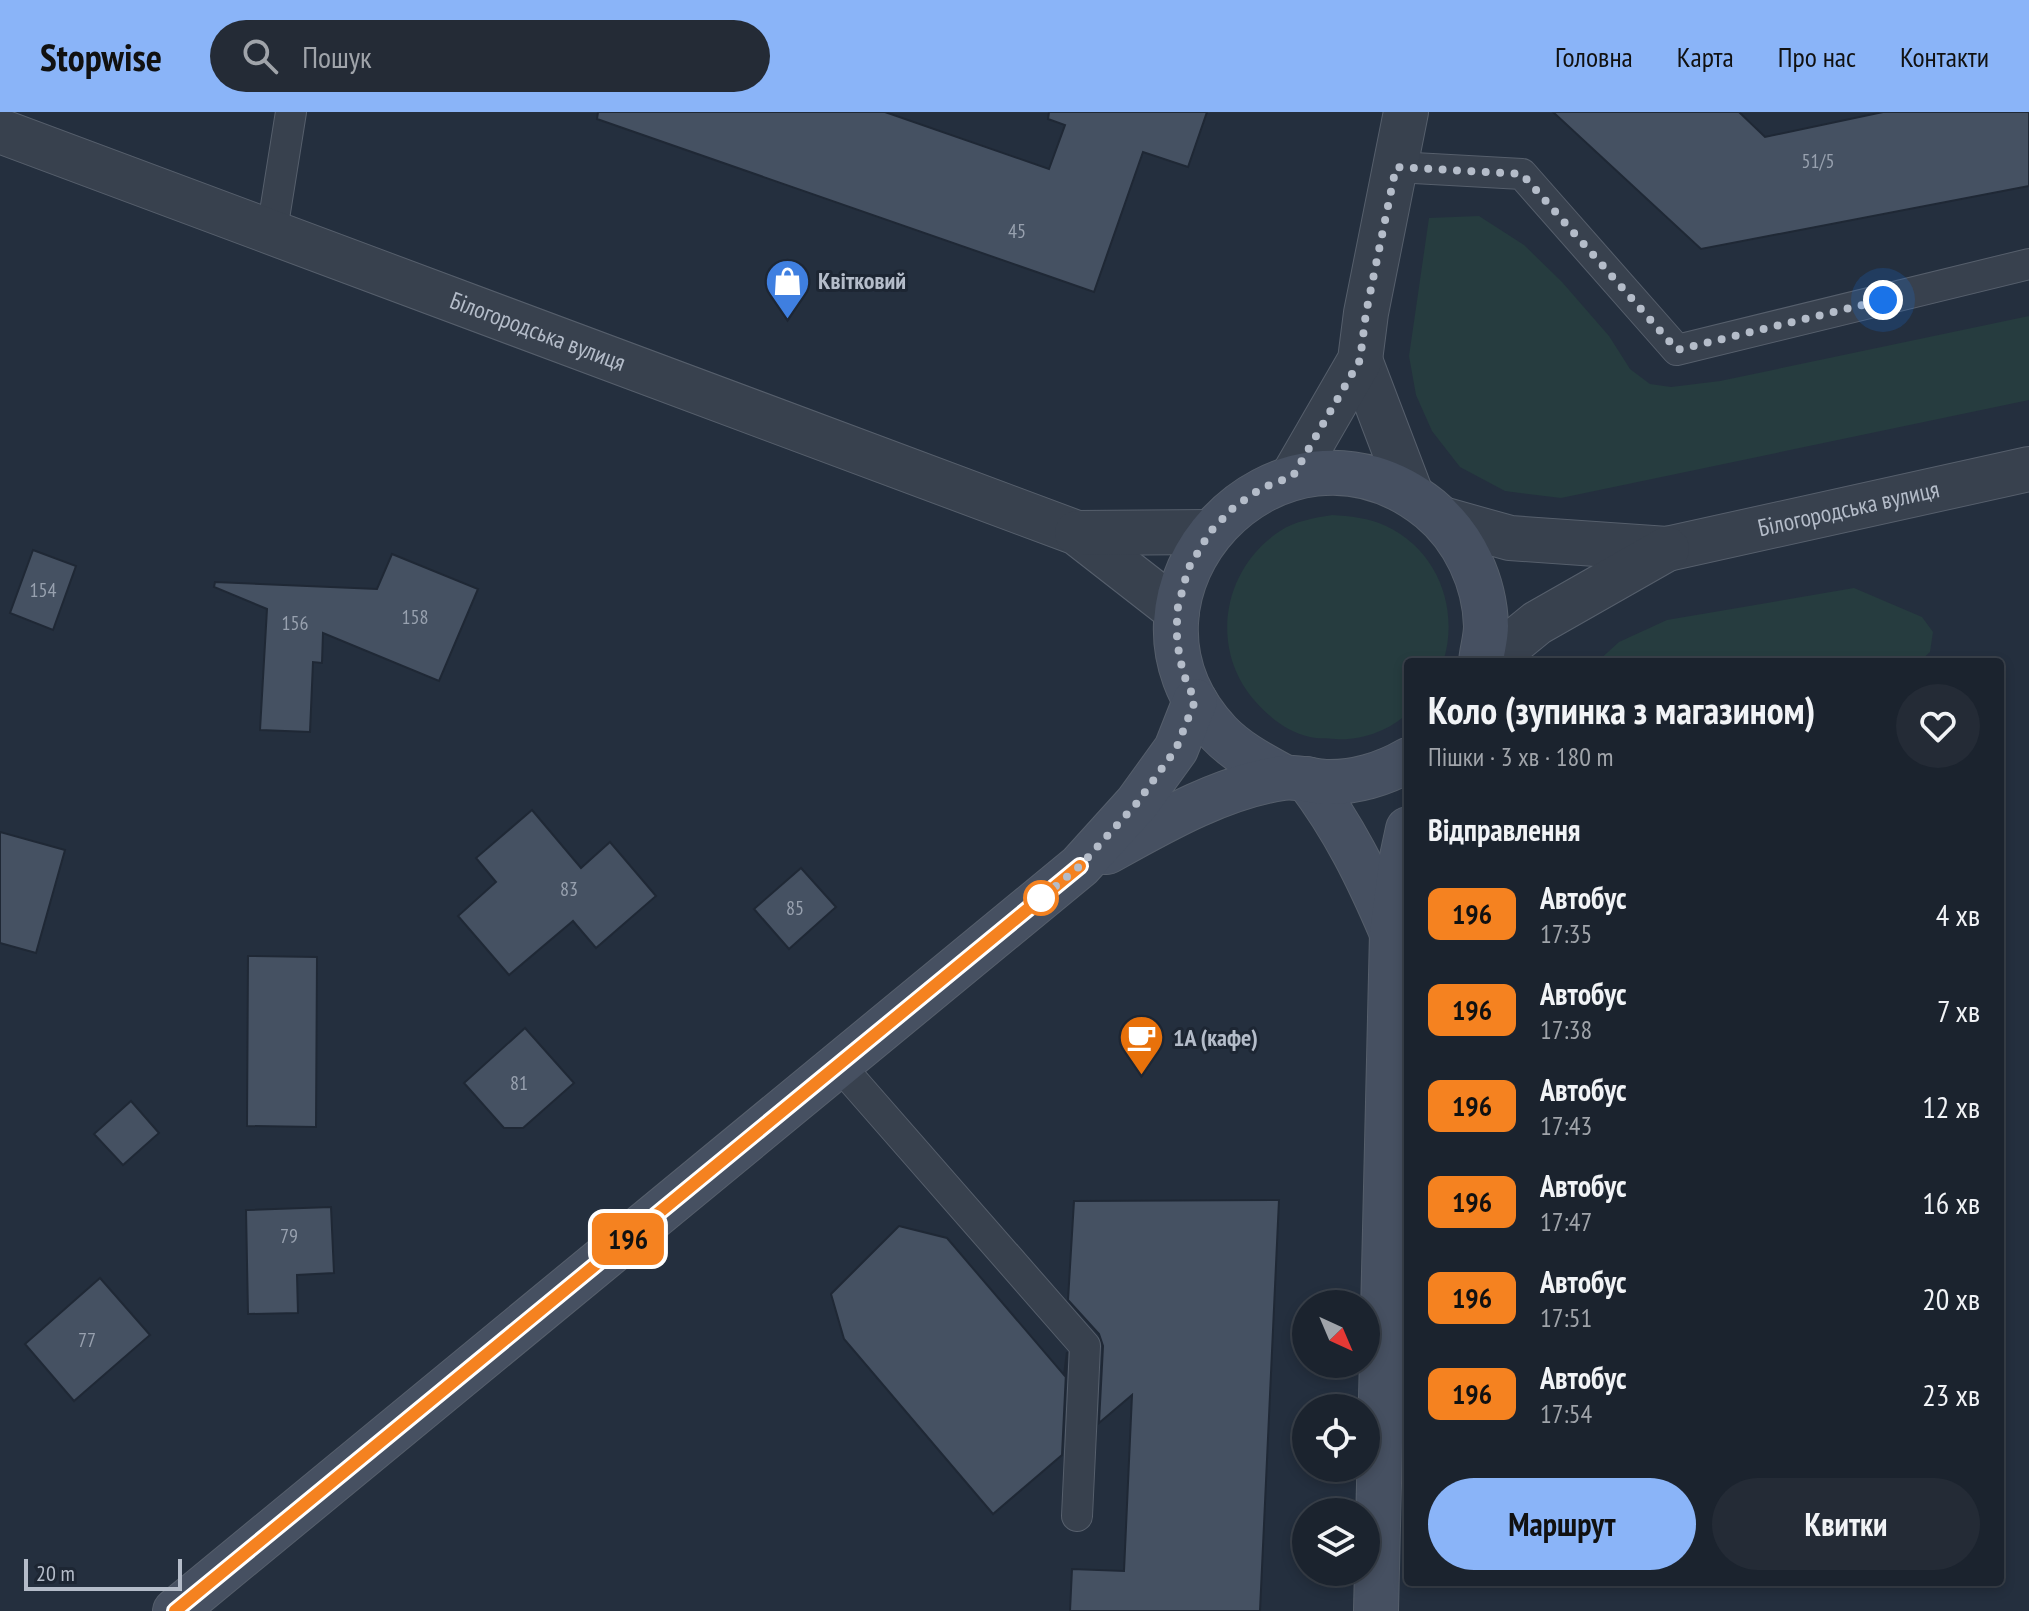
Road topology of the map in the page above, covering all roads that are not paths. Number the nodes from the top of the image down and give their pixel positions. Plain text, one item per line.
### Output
1 (291, 112) edge
2 (1406, 112) edge
3 (0, 131) edge
4 (1396, 167) junction
5 (272, 231) junction
6 (2029, 264) edge
7 (1360, 360) junction
8 (2029, 469) edge
9 (1293, 476) junction
10 (1427, 507) junction
11 (1210, 532) junction
12 (1077, 533) junction
13 (1667, 549) junction
14 (1177, 611) junction
15 (1482, 658) edge
16 (1494, 658) edge
17 (1195, 701) junction
18 (1404, 762) edge
19 (1296, 778) junction
20 (1404, 848) edge
21 (1080, 866) junction
22 (1392, 933) junction
23 (840, 1066) junction
24 (1395, 1331) edge
25 (1077, 1516) dead end
26 (175, 1611) edge
27 (1376, 1611) edge

1 - 5 lane
2 - 4 street
3 - 5 street, Білогородська вулиця
4 - 6 lane
4 - 7 street
5 - 12 street, Білогородська вулиця
7 - 9 street
7 - 10 street
8 - 13 street, Білогородська вулиця
9 - 10 main road
9 - 11 main road
10 - 13 street
10 - 15 main road
11 - 12 street
11 - 14 main road
12 - 14 street
13 - 16 street
14 - 17 main road
17 - 19 main road
17 - 21 main road
18 - 19 main road
19 - 21 main road
19 - 22 main road
20 - 22 main road
21 - 23 main road
22 - 24 main road
23 - 25 lane
23 - 26 main road
24 - 27 main road

